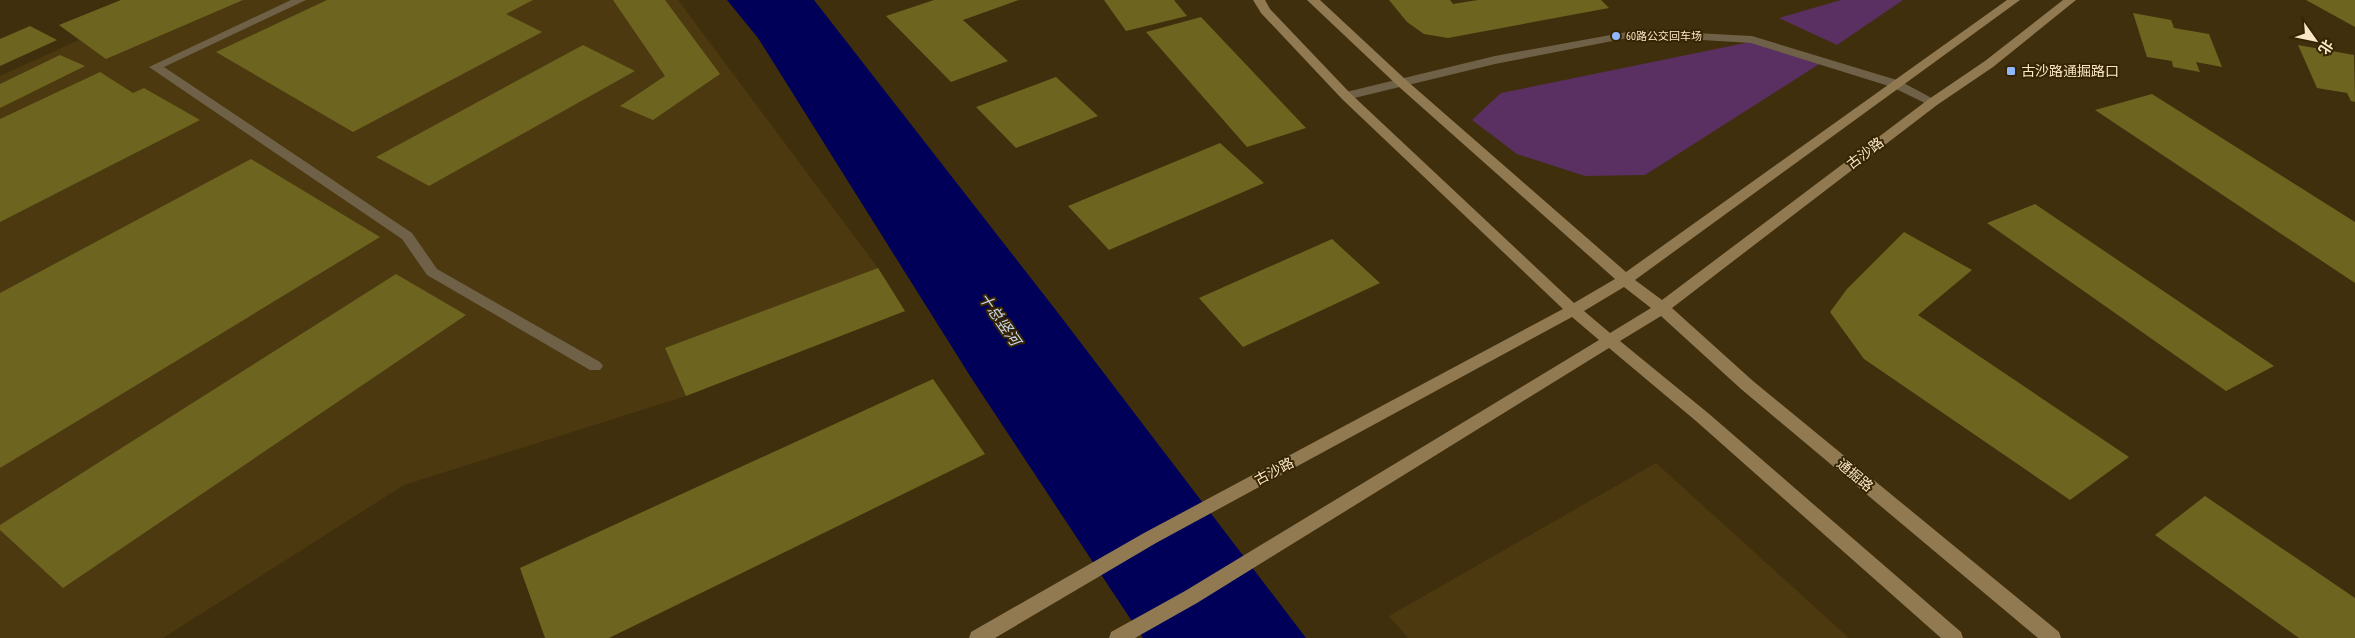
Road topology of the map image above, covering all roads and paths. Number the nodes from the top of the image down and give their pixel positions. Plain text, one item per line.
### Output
1 (300, 0) edge
2 (1259, 0) edge
3 (1314, 0) edge
4 (2014, 0) edge
5 (2070, 0) edge
6 (1402, 83) junction
7 (1896, 84) junction
8 (1346, 96) junction
9 (1933, 102) junction
10 (1625, 280) junction
11 (1662, 308) junction
12 (1574, 310) junction
13 (1609, 342) junction
14 (595, 366) dead end
15 (978, 638) edge
16 (1118, 638) edge
17 (1954, 638) edge
18 (2052, 638) edge

1 - 14 lane
2 - 8 main road
3 - 6 main road, 通掘路
4 - 7 main road
5 - 9 main road, 古沙路
6 - 7 lane
6 - 8 lane
6 - 10 main road, 通掘路
7 - 9 lane
7 - 10 main road
8 - 12 main road
9 - 11 main road, 古沙路
10 - 11 main road, 通掘路
10 - 12 main road, 古沙路
11 - 13 main road, 古沙路
11 - 18 main road, 通掘路
12 - 13 main road
12 - 15 main road, 古沙路
13 - 16 main road
13 - 17 main road

